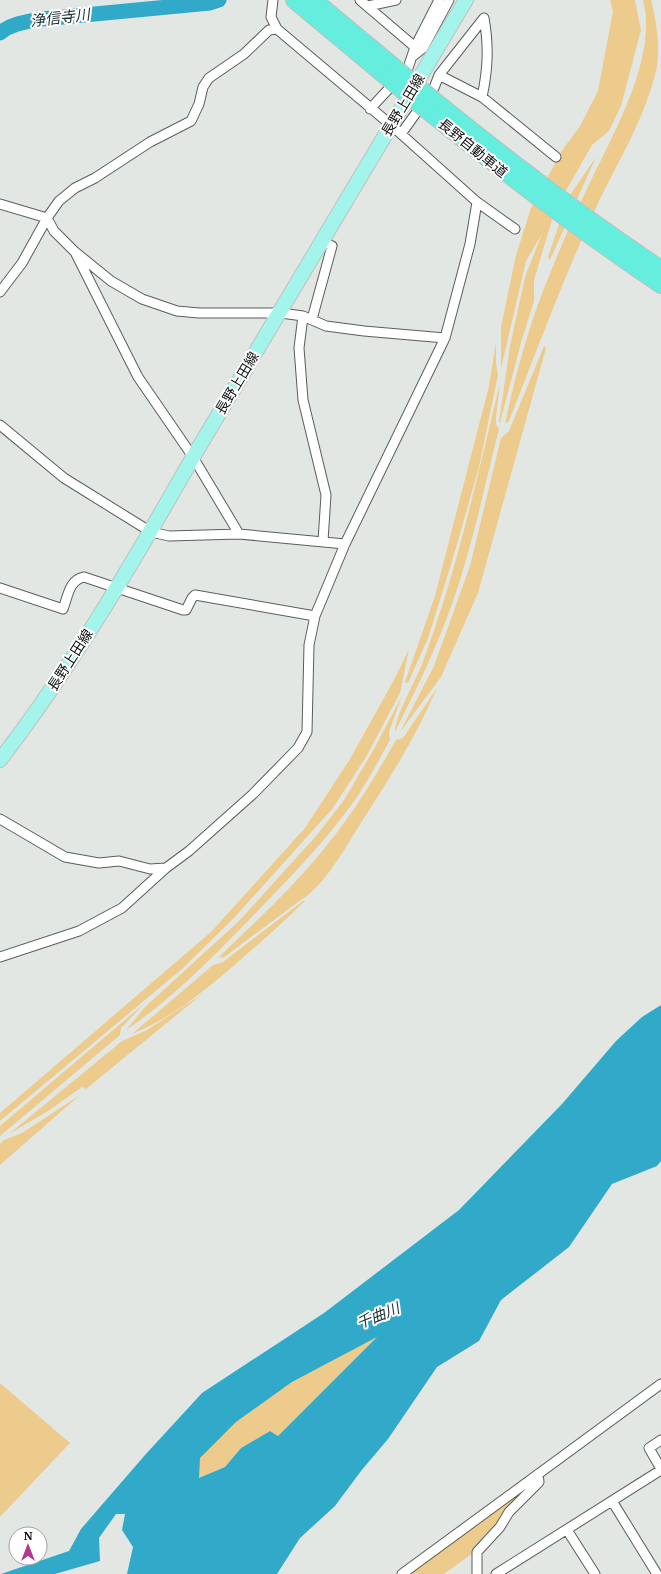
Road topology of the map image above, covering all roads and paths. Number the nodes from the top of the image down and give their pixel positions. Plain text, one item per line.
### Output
1 (273, 0) edge
2 (360, 0) edge
3 (396, 0) edge
4 (439, 0) edge
5 (449, 0) edge
6 (466, 0) edge
7 (307, 3) edge
8 (368, 6) junction
9 (277, 30) junction
10 (415, 47) junction
11 (412, 57) junction
12 (439, 75) junction
13 (482, 97) junction
14 (370, 109) junction
15 (396, 130) junction
16 (556, 157) dead end
17 (532, 186) junction
18 (477, 202) junction
19 (0, 204) edge
20 (48, 218) junction
21 (514, 229) dead end
22 (322, 241) junction
23 (74, 251) junction
24 (661, 269) edge
25 (661, 285) edge
26 (0, 292) edge
27 (281, 313) junction
28 (308, 318) junction
29 (444, 338) junction
30 (0, 425) edge
31 (193, 457) junction
32 (150, 532) junction
33 (239, 534) junction
34 (323, 541) junction
35 (345, 544) junction
36 (0, 588) edge
37 (115, 588) junction
38 (314, 616) junction
39 (0, 760) edge
40 (0, 819) edge
41 (166, 868) junction
42 (0, 957) edge
43 (661, 1384) edge
44 (661, 1440) edge
45 (660, 1473) edge
46 (538, 1474) junction
47 (612, 1502) junction
48 (567, 1530) junction
49 (402, 1574) edge
50 (477, 1574) edge
51 (496, 1574) edge
52 (595, 1574) edge
53 (657, 1574) edge

1 - 9 street
2 - 8 street
3 - 8 street
4 - 10 street
5 - 11 street
6 - 15 main road, 長野上田線
7 - 17 highway, 長野自動車道, bridge
8 - 10 street
9 - 14 street
9 - 20 street
10 - 11 street
11 - 14 street
12 - 13 street
12 - 13 street
12 - 15 street
13 - 16 street
14 - 15 street
15 - 18 street
15 - 22 main road, 長野上田線
17 - 24 highway, 長野自動車道
17 - 25 highway, 長野自動車道
18 - 21 street
18 - 29 street
19 - 20 street
20 - 23 street
20 - 26 street
22 - 27 main road, 長野上田線
22 - 28 street
23 - 27 street
23 - 31 street
27 - 28 street
27 - 31 main road, 長野上田線
28 - 29 street
28 - 34 street
29 - 35 street
30 - 32 street
31 - 32 main road, 長野上田線
31 - 33 street
32 - 33 street
32 - 37 main road, 長野上田線
33 - 34 street
34 - 35 street
35 - 38 street
36 - 37 street
37 - 38 street
37 - 39 main road, 長野上田線
38 - 41 street
40 - 41 street
41 - 42 street
43 - 46 street
44 - 45 street
45 - 47 street
46 - 49 street
46 - 50 street
47 - 48 street
47 - 53 street
48 - 51 street
48 - 52 street

